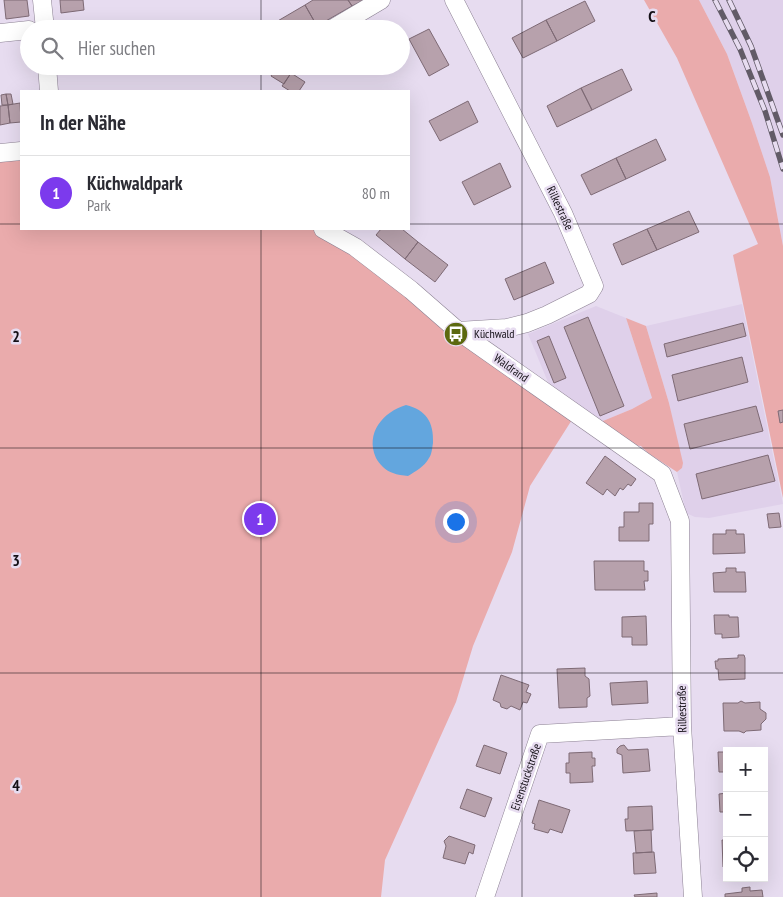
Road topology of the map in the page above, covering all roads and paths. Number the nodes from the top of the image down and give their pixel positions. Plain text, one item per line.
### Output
1 (42, 0) edge
2 (382, 0) edge
3 (454, 0) edge
4 (44, 20) edge
5 (348, 20) edge
6 (20, 31) edge
7 (0, 33) edge
8 (48, 75) edge
9 (49, 90) edge
10 (20, 152) edge
11 (0, 153) edge
12 (326, 230) edge
13 (458, 331) junction
14 (680, 521) joint
15 (682, 726) junction
16 (485, 897) edge
17 (693, 897) edge

1 - 4 street
2 - 5 street
3 - 13 street, Rilkestraße
6 - 7 street
8 - 9 street
10 - 11 street
12 - 13 street, Waldrand
13 - 14 street, Waldrand
14 - 15 street, Rilkestraße
15 - 16 street, Eisenstuckstraße
15 - 17 street, Rilkestraße

